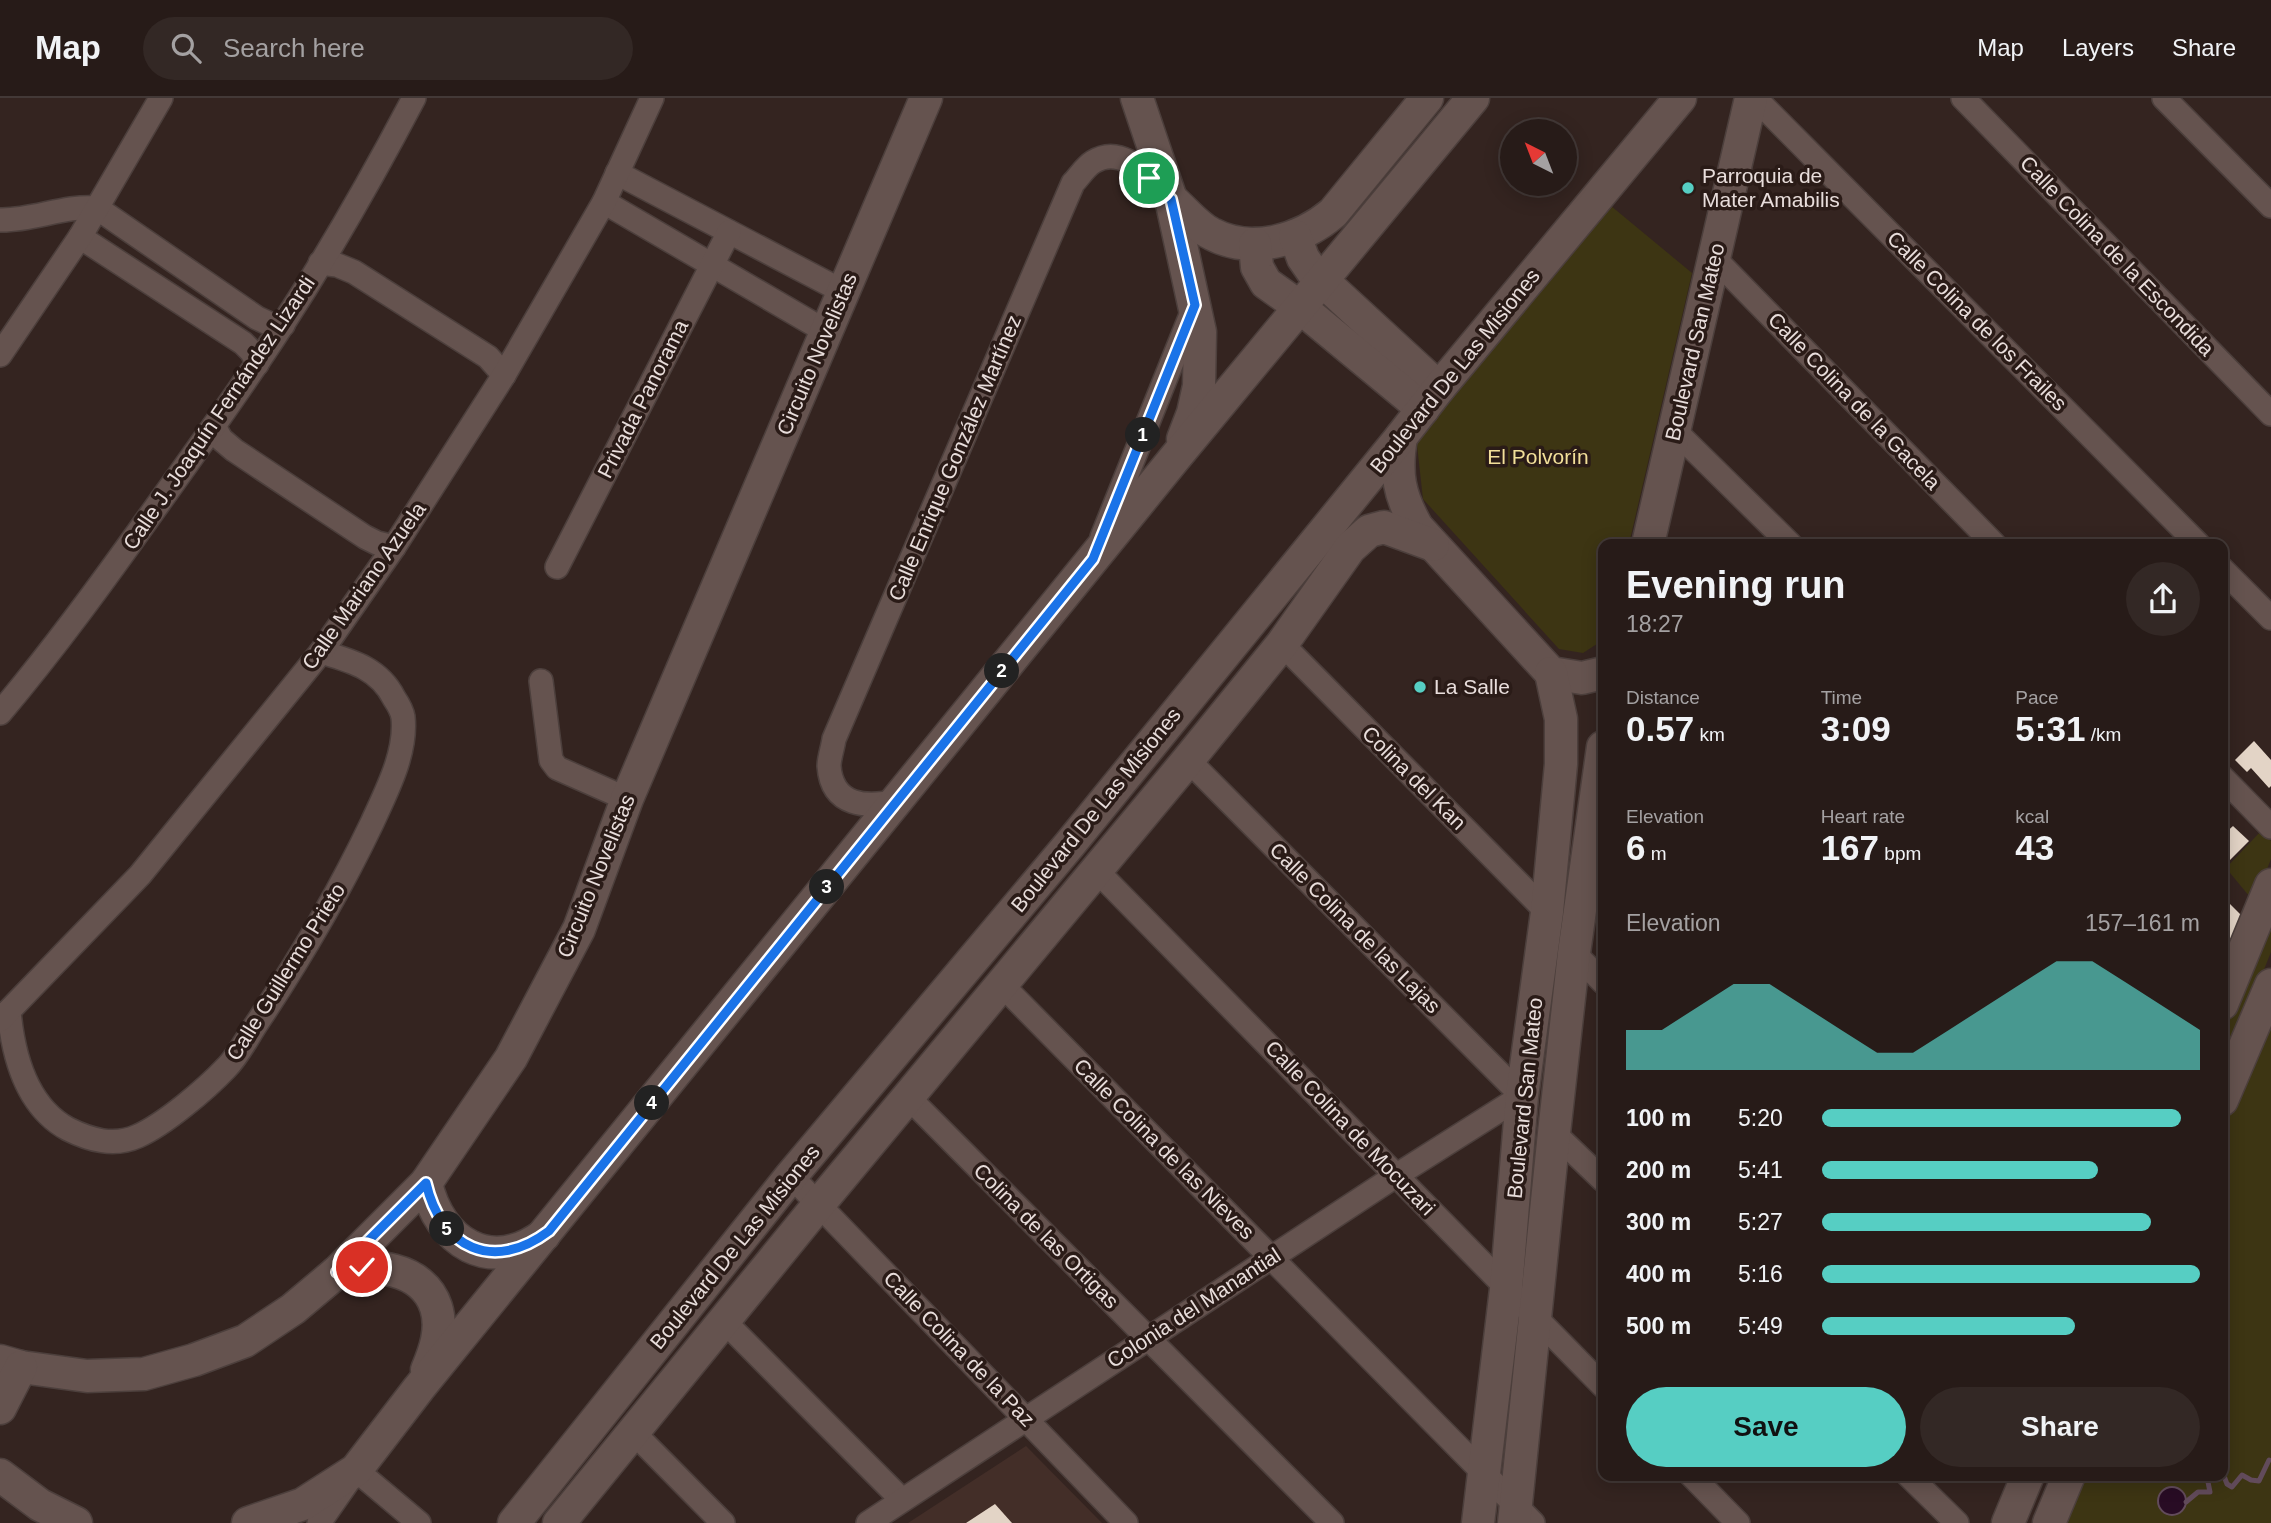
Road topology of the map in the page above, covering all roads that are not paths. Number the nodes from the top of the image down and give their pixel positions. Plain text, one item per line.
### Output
1 (161, 98) edge
2 (414, 98) edge
3 (652, 98) edge
4 (926, 98) edge
5 (1137, 98) edge
6 (1427, 98) edge
7 (1473, 98) edge
8 (1680, 98) edge
9 (1753, 98) edge
10 (1963, 98) edge
11 (2165, 98) edge
12 (617, 173) junction
13 (1171, 199) junction
14 (604, 202) junction
15 (2271, 206) edge
16 (97, 208) junction
17 (0, 220) edge
18 (729, 232) junction
19 (1295, 236) junction
20 (80, 237) junction
21 (1255, 244) junction
22 (1714, 258) junction
23 (320, 263) junction
24 (713, 265) junction
25 (1322, 280) junction
26 (844, 292) junction
27 (1195, 305) junction
28 (1300, 308) junction
29 (283, 325) junction
30 (827, 332) junction
31 (0, 355) edge
32 (257, 364) junction
33 (504, 375) junction
34 (1431, 398) junction
35 (2271, 414) edge
36 (214, 426) junction
37 (1674, 430) junction
38 (1401, 437) junction
39 (1174, 459) junction
40 (1649, 539) edge
41 (1785, 539) edge
42 (1989, 539) edge
43 (2193, 539) edge
44 (1433, 545) junction
45 (394, 547) junction
46 (1093, 559) junction
47 (557, 567) dead end
48 (2228, 575) edge
49 (2271, 618) edge
50 (1282, 644) junction
51 (321, 652) junction
52 (1551, 673) junction
53 (1598, 674) edge
54 (541, 681) dead end
55 (0, 713) edge
56 (1598, 759) edge
57 (1188, 760) junction
58 (1561, 764) junction
59 (2228, 783) edge
60 (1598, 788) edge
61 (627, 799) junction
62 (897, 801) junction
63 (2271, 827) edge
64 (1097, 871) junction
65 (2271, 885) edge
66 (1547, 912) junction
67 (1574, 953) junction
68 (1598, 977) edge
69 (2228, 982) edge
70 (1002, 985) junction
71 (2271, 985) edge
72 (4, 1015) edge
73 (2228, 1086) edge
74 (1522, 1096) junction
75 (908, 1097) junction
76 (1554, 1133) junction
77 (1397, 1175) junction
78 (1598, 1175) edge
79 (791, 1176) junction
80 (426, 1183) junction
81 (819, 1204) junction
82 (549, 1231) junction
83 (1272, 1258) junction
84 (337, 1272) junction
85 (1506, 1289) junction
86 (1535, 1317) junction
87 (724, 1321) junction
88 (1148, 1339) junction
89 (11, 1364) edge
90 (1598, 1381) edge
91 (419, 1388) junction
92 (0, 1408) edge
93 (1026, 1417) junction
94 (633, 1432) junction
95 (356, 1470) junction
96 (1483, 1471) junction
97 (0, 1475) edge
98 (1697, 1481) edge
99 (1914, 1481) edge
100 (2026, 1481) edge
101 (2066, 1481) edge
102 (902, 1500) junction
103 (1521, 1517) edge
104 (76, 1523) edge
105 (248, 1523) edge
106 (319, 1523) edge
107 (419, 1523) edge
108 (514, 1523) edge
109 (559, 1523) edge
110 (723, 1523) edge
111 (868, 1523) edge
112 (1126, 1523) edge
113 (1332, 1523) edge
114 (1478, 1523) edge
115 (1738, 1523) edge
116 (1957, 1523) edge
117 (2008, 1523) edge
118 (2049, 1523) edge

1 - 16 street
2 - 23 street, Calle J. Joaquín Fernández Lizardi
3 - 12 street, Calle Mariano Azuela
4 - 26 main road, Circuito Novelistas
5 - 13 main road
6 - 19 main road
7 - 25 main road
8 - 34 main road, Boulevard De Las Misiones
9 - 22 main road, Boulevard San Mateo
9 - 43 street, Calle Colina de los Frailes
10 - 35 street, Calle Colina de la Escondida
11 - 15 street
12 - 14 street, Calle Mariano Azuela
12 - 18 street
13 - 21 main road
13 - 27 main road
13 - 62 street, Calle Enrique González Martínez
14 - 24 street
14 - 33 street, Calle Mariano Azuela
16 - 17 street
16 - 20 street
16 - 29 street
18 - 24 street, Privada Panorama
18 - 26 street
19 - 21 main road
19 - 25 main road
20 - 31 street
20 - 32 street
21 - 28 main road
22 - 37 main road, Boulevard San Mateo
22 - 42 street, Calle Colina de la Gacela
23 - 29 street, Calle J. Joaquín Fernández Lizardi
23 - 33 street
24 - 30 street
24 - 47 street, Privada Panorama
25 - 28 main road
25 - 34 main road
26 - 30 main road, Circuito Novelistas
27 - 39 main road
27 - 46 street
28 - 34 main road
28 - 39 main road
29 - 32 street, Calle J. Joaquín Fernández Lizardi
30 - 61 main road, Circuito Novelistas
32 - 36 street, Calle J. Joaquín Fernández Lizardi
33 - 45 street, Calle Mariano Azuela
34 - 38 main road, Boulevard De Las Misiones
36 - 45 street
36 - 55 street, Calle J. Joaquín Fernández Lizardi
37 - 40 main road, Boulevard San Mateo
37 - 41 street
38 - 44 main road
38 - 79 main road, Boulevard De Las Misiones
39 - 46 main road
44 - 50 main road, Boulevard De Las Misiones
44 - 52 main road
45 - 51 street, Calle Mariano Azuela
46 - 62 main road
48 - 49 street
50 - 57 main road, Boulevard De Las Misiones
50 - 66 street, Colina del Kan
51 - 72 street, Calle Mariano Azuela
51 - 72 street, Calle Guillermo Prieto
52 - 53 main road
52 - 58 main road, Boulevard San Mateo
54 - 61 street
56 - 58 street
57 - 64 main road, Boulevard De Las Misiones
57 - 74 street, Calle Colina de las Lajas
58 - 66 main road, Boulevard San Mateo
59 - 63 street
60 - 67 main road, Boulevard San Mateo
61 - 80 main road, Circuito Novelistas
62 - 82 main road
64 - 70 main road, Boulevard De Las Misiones
64 - 77 street, Calle Colina de Mocuzari
65 - 69 main road
66 - 74 main road, Boulevard San Mateo
67 - 68 street
67 - 76 main road, Boulevard San Mateo
70 - 75 main road, Boulevard De Las Misiones
70 - 83 street, Calle Colina de las Nieves
71 - 73 main road
74 - 77 street, Colonia del Manantial
74 - 85 main road, Boulevard San Mateo
75 - 81 main road, Boulevard De Las Misiones
75 - 88 street, Colina de las Ortigas
76 - 78 street
76 - 86 main road, Boulevard San Mateo
77 - 83 street, Colonia del Manantial
77 - 85 street, Calle Colina de Mocuzari
79 - 81 street, Calle Colina de la Paz
79 - 108 main road, Boulevard De Las Misiones
80 - 82 main road
80 - 84 main road, Circuito Novelistas
81 - 87 main road, Boulevard De Las Misiones
81 - 93 street, Calle Colina de la Paz
82 - 91 main road
83 - 88 street, Colonia del Manantial
83 - 96 street, Calle Colina de las Nieves
84 - 89 main road, Circuito Novelistas
84 - 91 main road
85 - 86 street, Calle Colina de Mocuzari
85 - 96 main road, Boulevard San Mateo
86 - 90 street, Calle Colina de Mocuzari
86 - 103 main road, Boulevard San Mateo
87 - 94 main road, Boulevard De Las Misiones
87 - 102 street
88 - 93 street, Colonia del Manantial
88 - 113 street, Colina de las Ortigas
89 - 92 main road
91 - 95 main road
93 - 102 street, Colonia del Manantial
93 - 112 street, Calle Colina de la Paz
94 - 109 main road, Boulevard De Las Misiones
94 - 110 street
95 - 105 main road
95 - 106 street
95 - 107 street
96 - 103 street, Calle Colina de las Nieves
96 - 114 main road, Boulevard San Mateo
97 - 104 main road
98 - 115 street
99 - 116 street
100 - 117 main road
101 - 118 main road
102 - 111 street, Colonia del Manantial

